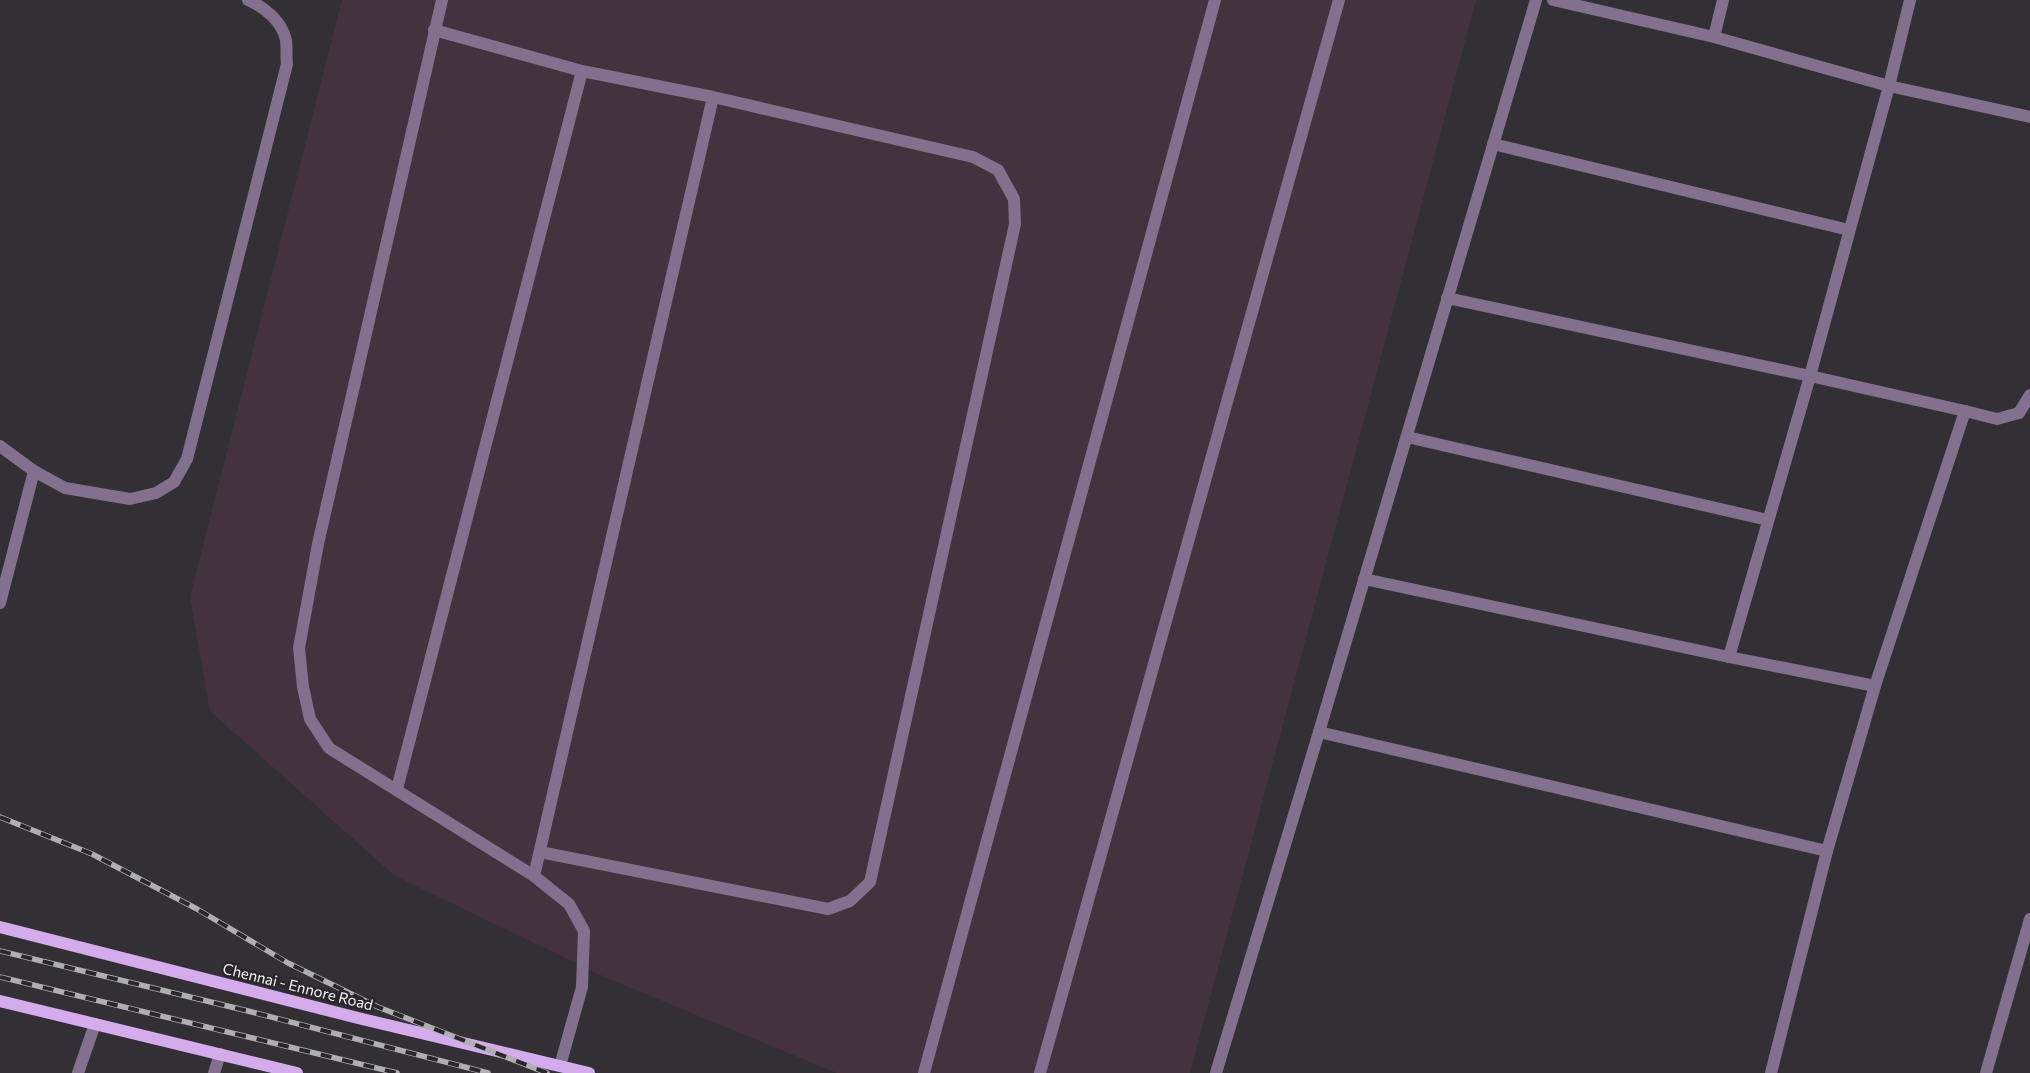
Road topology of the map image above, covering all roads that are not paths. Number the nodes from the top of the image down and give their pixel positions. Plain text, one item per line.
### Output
1 (248, 0) edge
2 (442, 0) edge
3 (1215, 0) edge
4 (1339, 0) edge
5 (1536, 0) edge
6 (1553, 0) edge
7 (1723, 0) edge
8 (1910, 0) edge
9 (434, 30) junction
10 (1714, 38) junction
11 (582, 71) junction
12 (1889, 86) junction
13 (713, 97) junction
14 (2030, 116) edge
15 (1493, 144) junction
16 (1849, 230) junction
17 (1448, 298) junction
18 (1810, 376) junction
19 (2030, 395) edge
20 (1965, 412) junction
21 (1407, 437) junction
22 (0, 446) edge
23 (34, 471) junction
24 (1768, 520) junction
25 (1364, 579) junction
26 (0, 603) edge
27 (1729, 657) junction
28 (1875, 686) junction
29 (1319, 732) junction
30 (396, 790) junction
31 (1827, 851) junction
32 (540, 852) junction
33 (534, 876) junction
34 (2030, 919) edge
35 (0, 927) edge
36 (0, 1001) edge
37 (94, 1024) junction
38 (220, 1054) junction
39 (560, 1066) junction
40 (78, 1073) edge
41 (214, 1073) edge
42 (297, 1073) edge
43 (589, 1073) edge
44 (924, 1073) edge
45 (1040, 1073) edge
46 (1216, 1073) edge
47 (1771, 1073) edge
48 (1986, 1073) edge

1 - 23 street
2 - 9 street
3 - 44 street
4 - 45 street
5 - 15 street
6 - 10 street
7 - 10 street
8 - 12 street
9 - 11 street
9 - 30 street
10 - 12 street
11 - 13 street
11 - 30 street
12 - 14 street
12 - 16 street
13 - 32 street
13 - 32 street
15 - 16 street
15 - 17 street
16 - 18 street
17 - 18 street
17 - 21 street
18 - 20 street
18 - 24 street
19 - 20 street
20 - 28 street
21 - 24 street
21 - 25 street
22 - 23 street
23 - 26 street
24 - 27 street
25 - 27 street
25 - 29 street
27 - 28 street
28 - 31 street
29 - 31 street
29 - 46 street
30 - 33 street
31 - 47 street
32 - 33 street
33 - 39 street
34 - 48 street
35 - 39 main road, Chennai - Ennore Road
36 - 37 main road
37 - 38 main road
37 - 40 street
38 - 41 street
38 - 42 main road
39 - 43 main road, Chennai - Ennore Road

